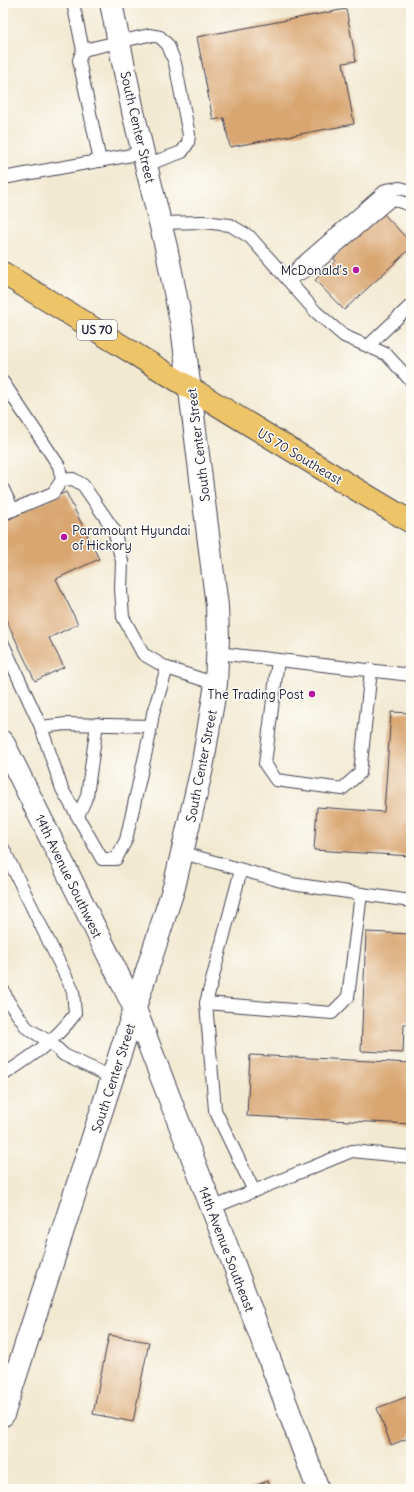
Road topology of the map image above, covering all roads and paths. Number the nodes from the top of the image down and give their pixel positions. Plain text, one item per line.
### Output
1 (73, 3) edge
2 (111, 3) edge
3 (119, 41) junction
4 (82, 50) junction
5 (145, 159) junction
6 (100, 161) junction
7 (3, 178) edge
8 (411, 191) edge
9 (411, 205) edge
10 (160, 223) junction
11 (3, 273) edge
12 (288, 280) junction
13 (411, 305) edge
14 (368, 346) junction
15 (411, 381) edge
16 (3, 382) edge
17 (191, 387) junction
18 (62, 480) junction
19 (3, 489) edge
20 (8, 512) edge
21 (411, 522) edge
22 (3, 644) edge
23 (218, 653) junction
24 (278, 660) junction
25 (167, 668) junction
26 (371, 670) junction
27 (411, 675) edge
28 (216, 684) junction
29 (97, 724) junction
30 (151, 726) junction
31 (41, 727) junction
32 (3, 742) edge
33 (78, 816) junction
34 (3, 848) edge
35 (183, 853) junction
36 (241, 870) junction
37 (361, 894) junction
38 (411, 901) edge
39 (3, 990) edge
40 (206, 1003) junction
41 (135, 1010) junction
42 (50, 1042) junction
43 (3, 1075) edge
44 (113, 1078) junction
45 (411, 1157) edge
46 (254, 1191) junction
47 (212, 1208) junction
48 (3, 1415) edge
49 (318, 1489) edge

1 - 4 lane
2 - 3 street, South Center Street
3 - 4 lane
3 - 5 street, South Center Street
3 - 5 lane
4 - 6 lane
5 - 6 lane
5 - 10 street, South Center Street
6 - 7 lane
8 - 12 lane
9 - 12 lane
10 - 12 lane
10 - 17 street, South Center Street
11 - 17 main road, US 70
12 - 14 lane
13 - 14 lane
14 - 15 lane
16 - 18 lane
17 - 21 main road, US 70 Southeast / US 70
17 - 23 street, South Center Street
18 - 20 lane
18 - 25 lane
19 - 20 lane
22 - 31 lane
23 - 24 lane
23 - 28 street, South Center Street
24 - 26 lane
24 - 26 lane
25 - 28 lane
25 - 30 lane
26 - 27 lane
28 - 35 street, South Center Street
29 - 30 lane
29 - 31 lane
29 - 33 lane
30 - 33 lane
31 - 33 lane
32 - 41 street, 14th Avenue Southwest
34 - 42 lane
35 - 36 lane
35 - 41 street, South Center Street
36 - 37 lane
36 - 40 lane
37 - 38 lane
37 - 40 lane
39 - 42 lane
40 - 46 lane
41 - 44 street, South Center Street
41 - 47 street, 14th Avenue Southeast
42 - 43 lane
42 - 44 lane
44 - 48 street, South Center Street
45 - 46 lane
46 - 47 lane
47 - 49 street, 14th Avenue Southeast

